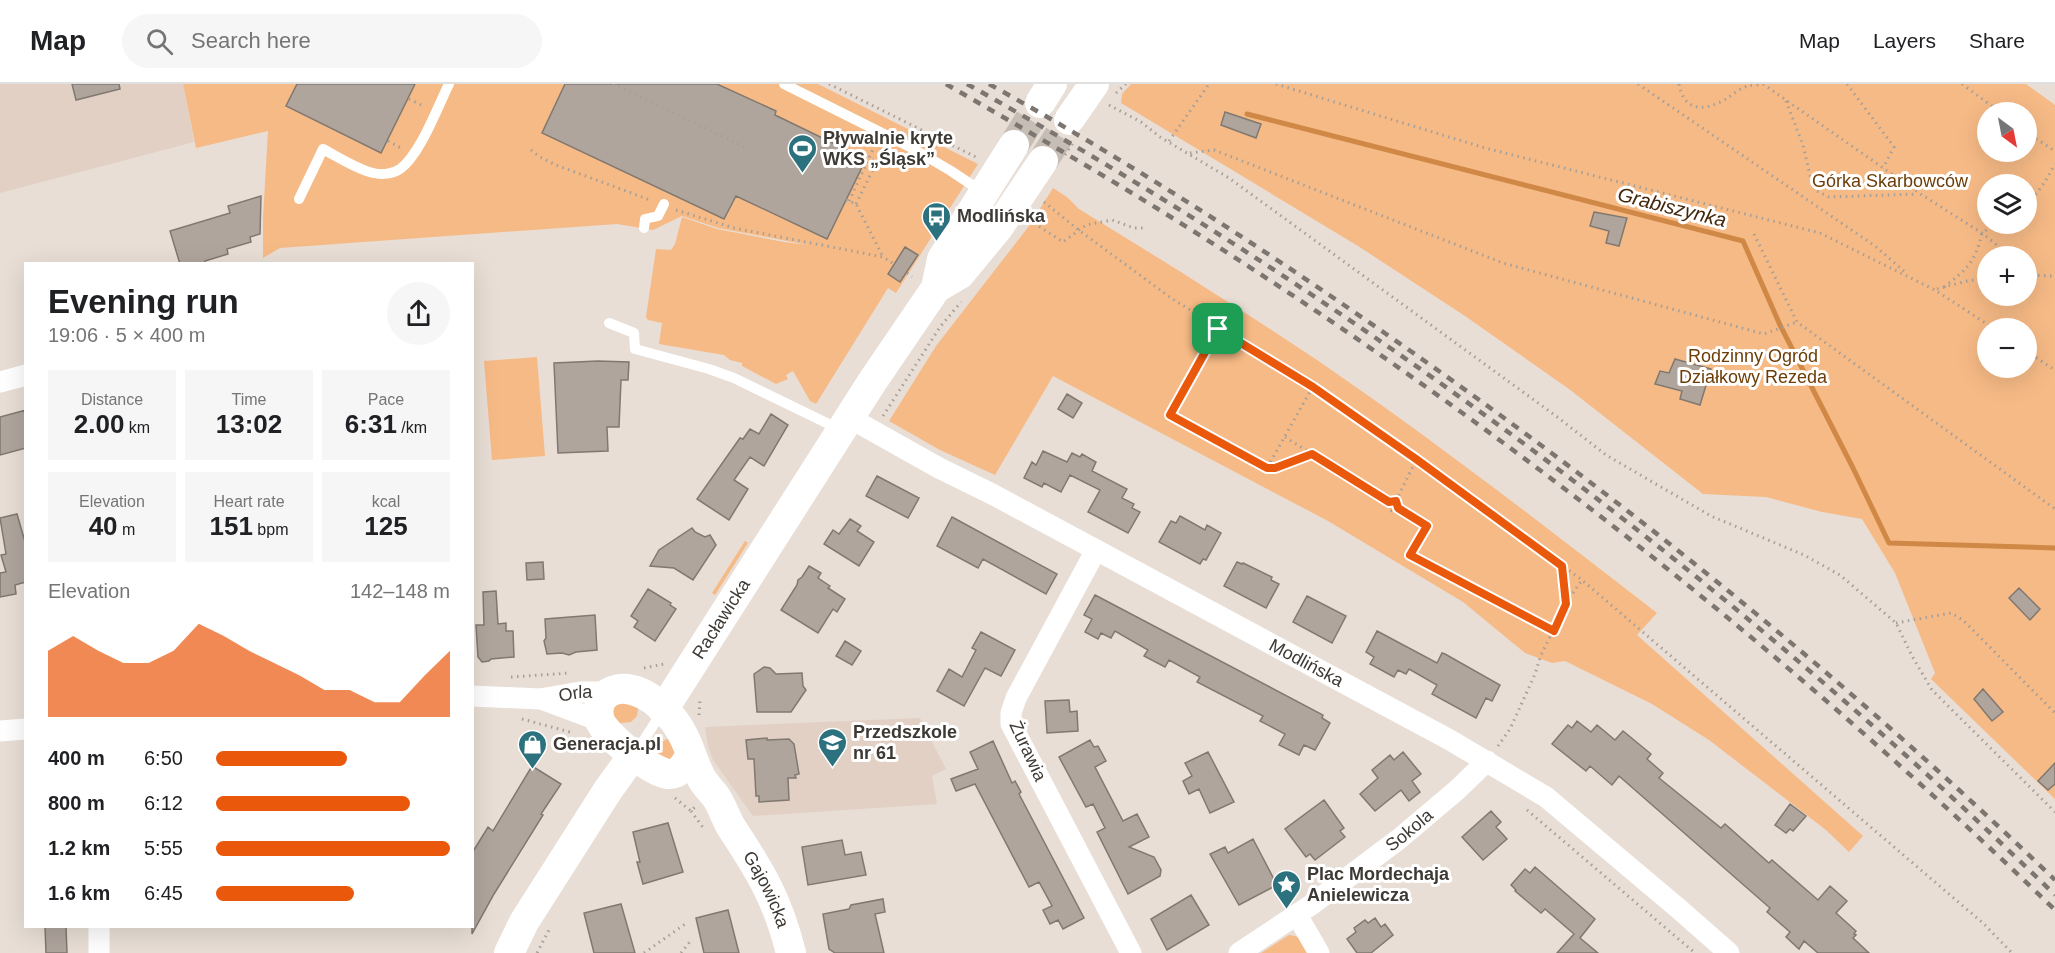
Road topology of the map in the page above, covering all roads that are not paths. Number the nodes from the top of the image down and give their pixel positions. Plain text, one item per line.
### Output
1 (449, 84) edge
2 (784, 84) edge
3 (1104, 94) edge
4 (1072, 106) tunnel mouth
5 (1014, 145) tunnel mouth
6 (1042, 161) tunnel mouth
7 (299, 199) dead end
8 (664, 204) dead end
9 (992, 209) junction
10 (644, 228) dead end
11 (609, 323) dead end
12 (24, 376) edge
13 (0, 382) edge
14 (846, 425) junction
15 (1096, 550) junction
16 (609, 692) junction
17 (474, 696) edge
18 (540, 699) junction
19 (663, 710) junction
20 (588, 727) junction
21 (24, 729) edge
22 (0, 731) edge
23 (634, 754) junction
24 (1486, 761) junction
25 (677, 775) junction
26 (1297, 915) junction
27 (99, 928) edge
28 (99, 953) edge
29 (509, 953) edge
30 (791, 953) edge
31 (1131, 953) edge
32 (1239, 953) edge
33 (1319, 953) edge
34 (1729, 953) edge

1 - 7 lane
2 - 9 lane
3 - 4 street
5 - 9 street, Racławicka
6 - 9 street, Racławicka
8 - 10 lane
9 - 14 street, Racławicka
11 - 14 lane
12 - 13 street
14 - 15 street, Modlińska
14 - 19 street, Racławicka
15 - 24 street, Modlińska
15 - 31 street, Żurawia
16 - 18 street, Orla
16 - 19 street, Gajowicka
16 - 20 street
17 - 18 street, Orla
18 - 20 street, Orla
19 - 23 lane, Racławicka
19 - 25 street, Gajowicka
20 - 23 street
21 - 22 street
23 - 25 street
23 - 29 street, Racławicka
24 - 26 street, Sokola
24 - 34 street, Modlińska
25 - 30 street, Gajowicka
26 - 32 street, Sokola
26 - 33 street
27 - 28 street

